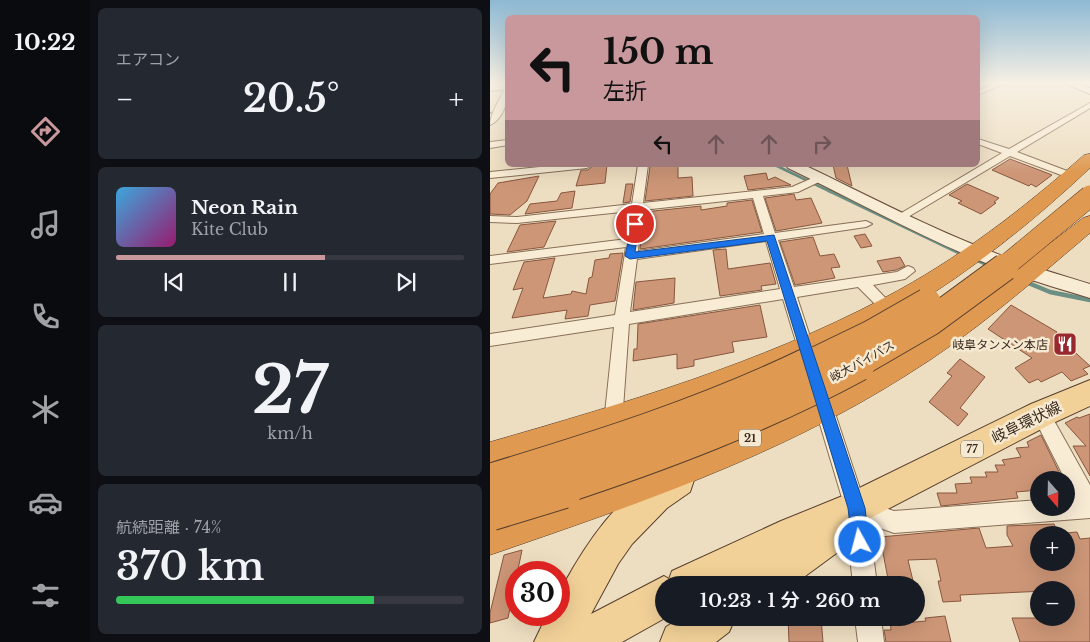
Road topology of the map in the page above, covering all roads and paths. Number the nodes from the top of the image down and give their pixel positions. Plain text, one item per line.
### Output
1 (498, 113) edge
2 (1077, 113) edge
3 (490, 123) edge
4 (505, 142) edge
5 (980, 142) edge
6 (490, 144) edge
7 (1010, 153) junction
8 (565, 167) edge
9 (643, 167) edge
10 (803, 167) edge
11 (490, 174) edge
12 (814, 181) junction
13 (1085, 193) edge
14 (757, 194) junction
15 (637, 207) junction
16 (899, 218) junction
17 (490, 219) edge
18 (866, 224) dead end
19 (770, 238) junction
20 (632, 242) junction
21 (630, 256) junction
22 (490, 260) edge
23 (1000, 262) junction
24 (908, 271) dead end
25 (861, 282) junction
26 (969, 285) junction
27 (1090, 291) edge
28 (788, 293) junction
29 (888, 308) junction
30 (622, 319) junction
31 (861, 322) junction
32 (490, 340) edge
33 (806, 349) junction
34 (1090, 393) edge
35 (823, 405) junction
36 (1041, 414) junction
37 (613, 423) junction
38 (733, 446) junction
39 (490, 460) edge
40 (490, 481) edge
41 (1090, 507) edge
42 (856, 508) junction
43 (490, 509) edge
44 (490, 534) edge
45 (705, 576) edge
46 (774, 576) edge
47 (864, 576) edge
48 (655, 601) edge
49 (704, 626) edge
50 (869, 626) edge
51 (555, 642) edge
52 (582, 642) edge
53 (682, 642) edge
54 (871, 642) edge

1 - 3 street
2 - 7 street
4 - 6 street
5 - 7 street
7 - 13 street
7 - 16 street
8 - 11 street
9 - 15 street
10 - 12 street
12 - 14 street
12 - 16 street
13 - 23 highway, 21
13 - 23 highway, 21
13 - 40 highway, 岐大バイパス, bridge
13 - 43 highway, 岐大バイパス / 21, bridge
14 - 15 street
14 - 19 street
15 - 17 street
15 - 20 street
16 - 23 street
18 - 19 street
19 - 21 street
19 - 28 street
20 - 21 street
20 - 22 street
21 - 30 street
23 - 26 highway, 21
23 - 26 highway, 21
23 - 27 street
24 - 25 street
25 - 28 street
25 - 29 street
26 - 29 highway, 21
26 - 31 highway
26 - 35 highway, 21
28 - 30 street
28 - 33 street
29 - 31 highway, 21
30 - 32 street
30 - 37 street
31 - 33 highway, 21
33 - 35 street
33 - 37 highway, 21
34 - 36 main road, 岐阜環状線 / 77
35 - 38 highway, 21
35 - 42 street
36 - 41 street
36 - 42 main road, 岐阜環状線 / 77
37 - 39 highway, 21
38 - 44 highway, 21
38 - 51 main road
41 - 42 street
42 - 45 main road, 岐阜環状線 / 77
42 - 46 main road, 岐阜環状線 / 77
42 - 47 street
48 - 52 main road
49 - 53 main road
50 - 54 street

